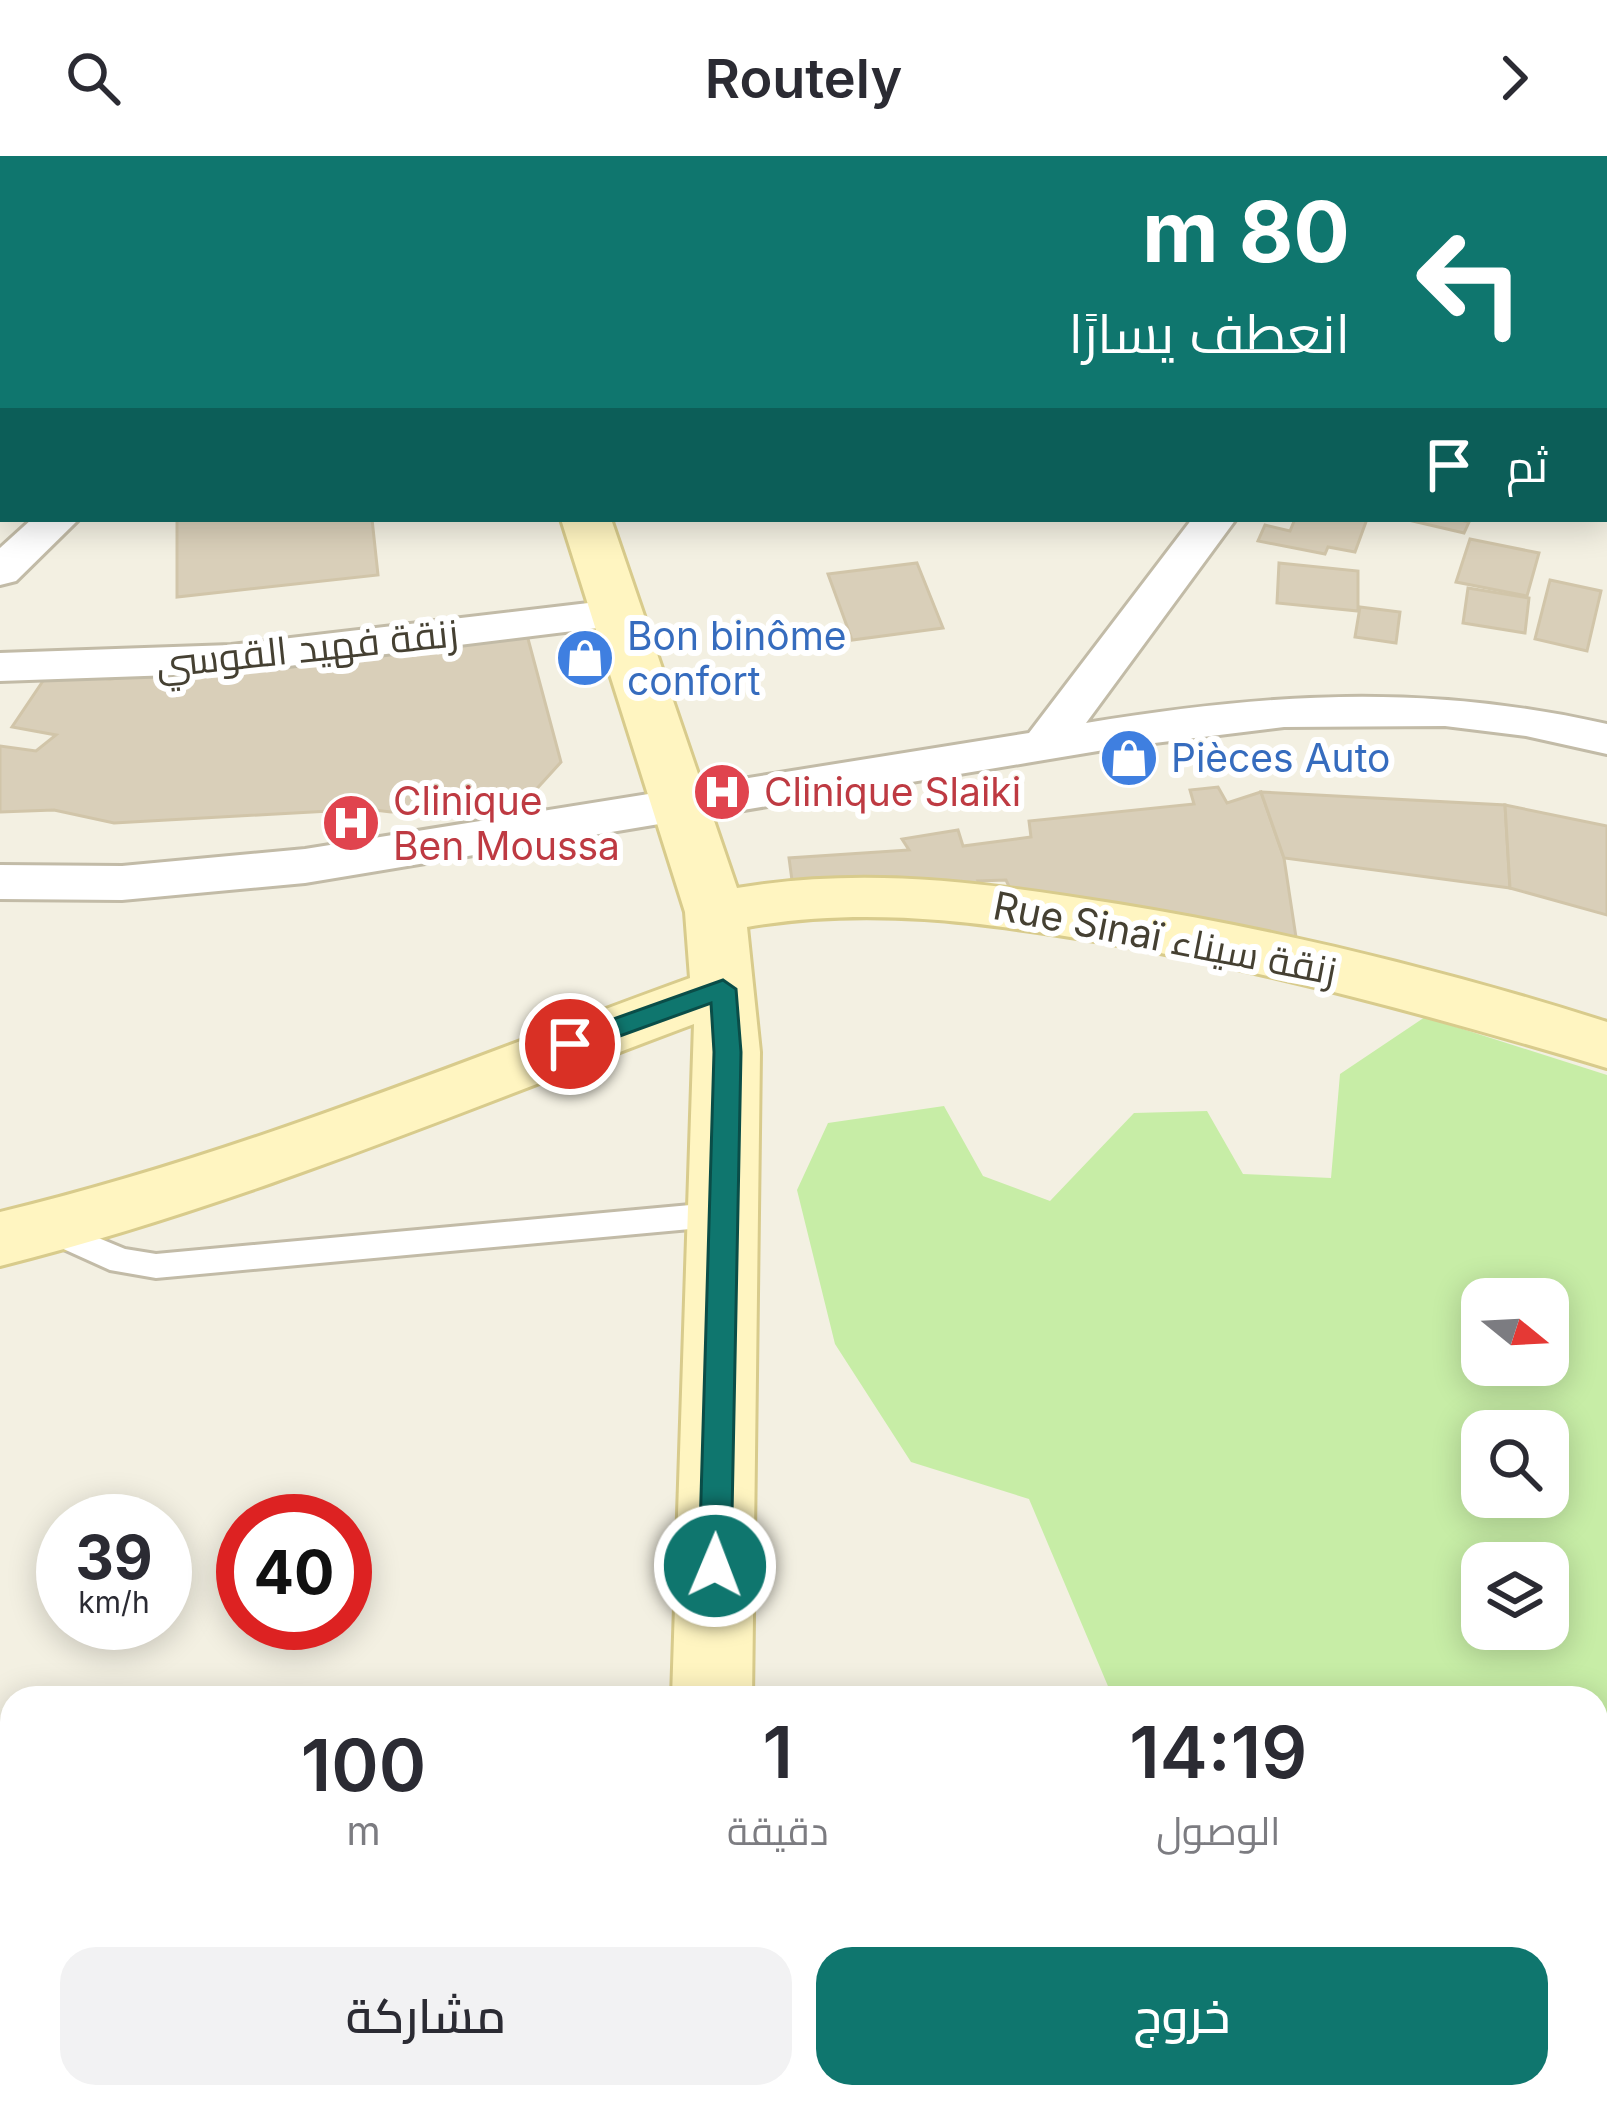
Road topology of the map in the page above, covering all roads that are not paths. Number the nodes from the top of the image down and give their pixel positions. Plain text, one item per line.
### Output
1 (54, 522) edge
2 (587, 522) edge
3 (1212, 522) edge
4 (0, 572) edge
5 (614, 614) junction
6 (0, 667) edge
7 (1607, 739) edge
8 (1045, 745) junction
9 (682, 808) junction
10 (0, 882) edge
11 (715, 912) junction
12 (723, 989) junction
13 (1607, 1045) edge
14 (723, 1214) junction
15 (24, 1234) edge
16 (712, 1686) edge

1 - 4 street
2 - 5 street
3 - 8 street
5 - 6 street, زنقة فهيد القوسي
5 - 9 street
7 - 8 street
8 - 9 street
9 - 10 street
9 - 11 street
11 - 12 street
11 - 13 street, Rue Sinaï زنقة سيناء
12 - 14 street
12 - 15 street
14 - 15 lane
14 - 16 street

